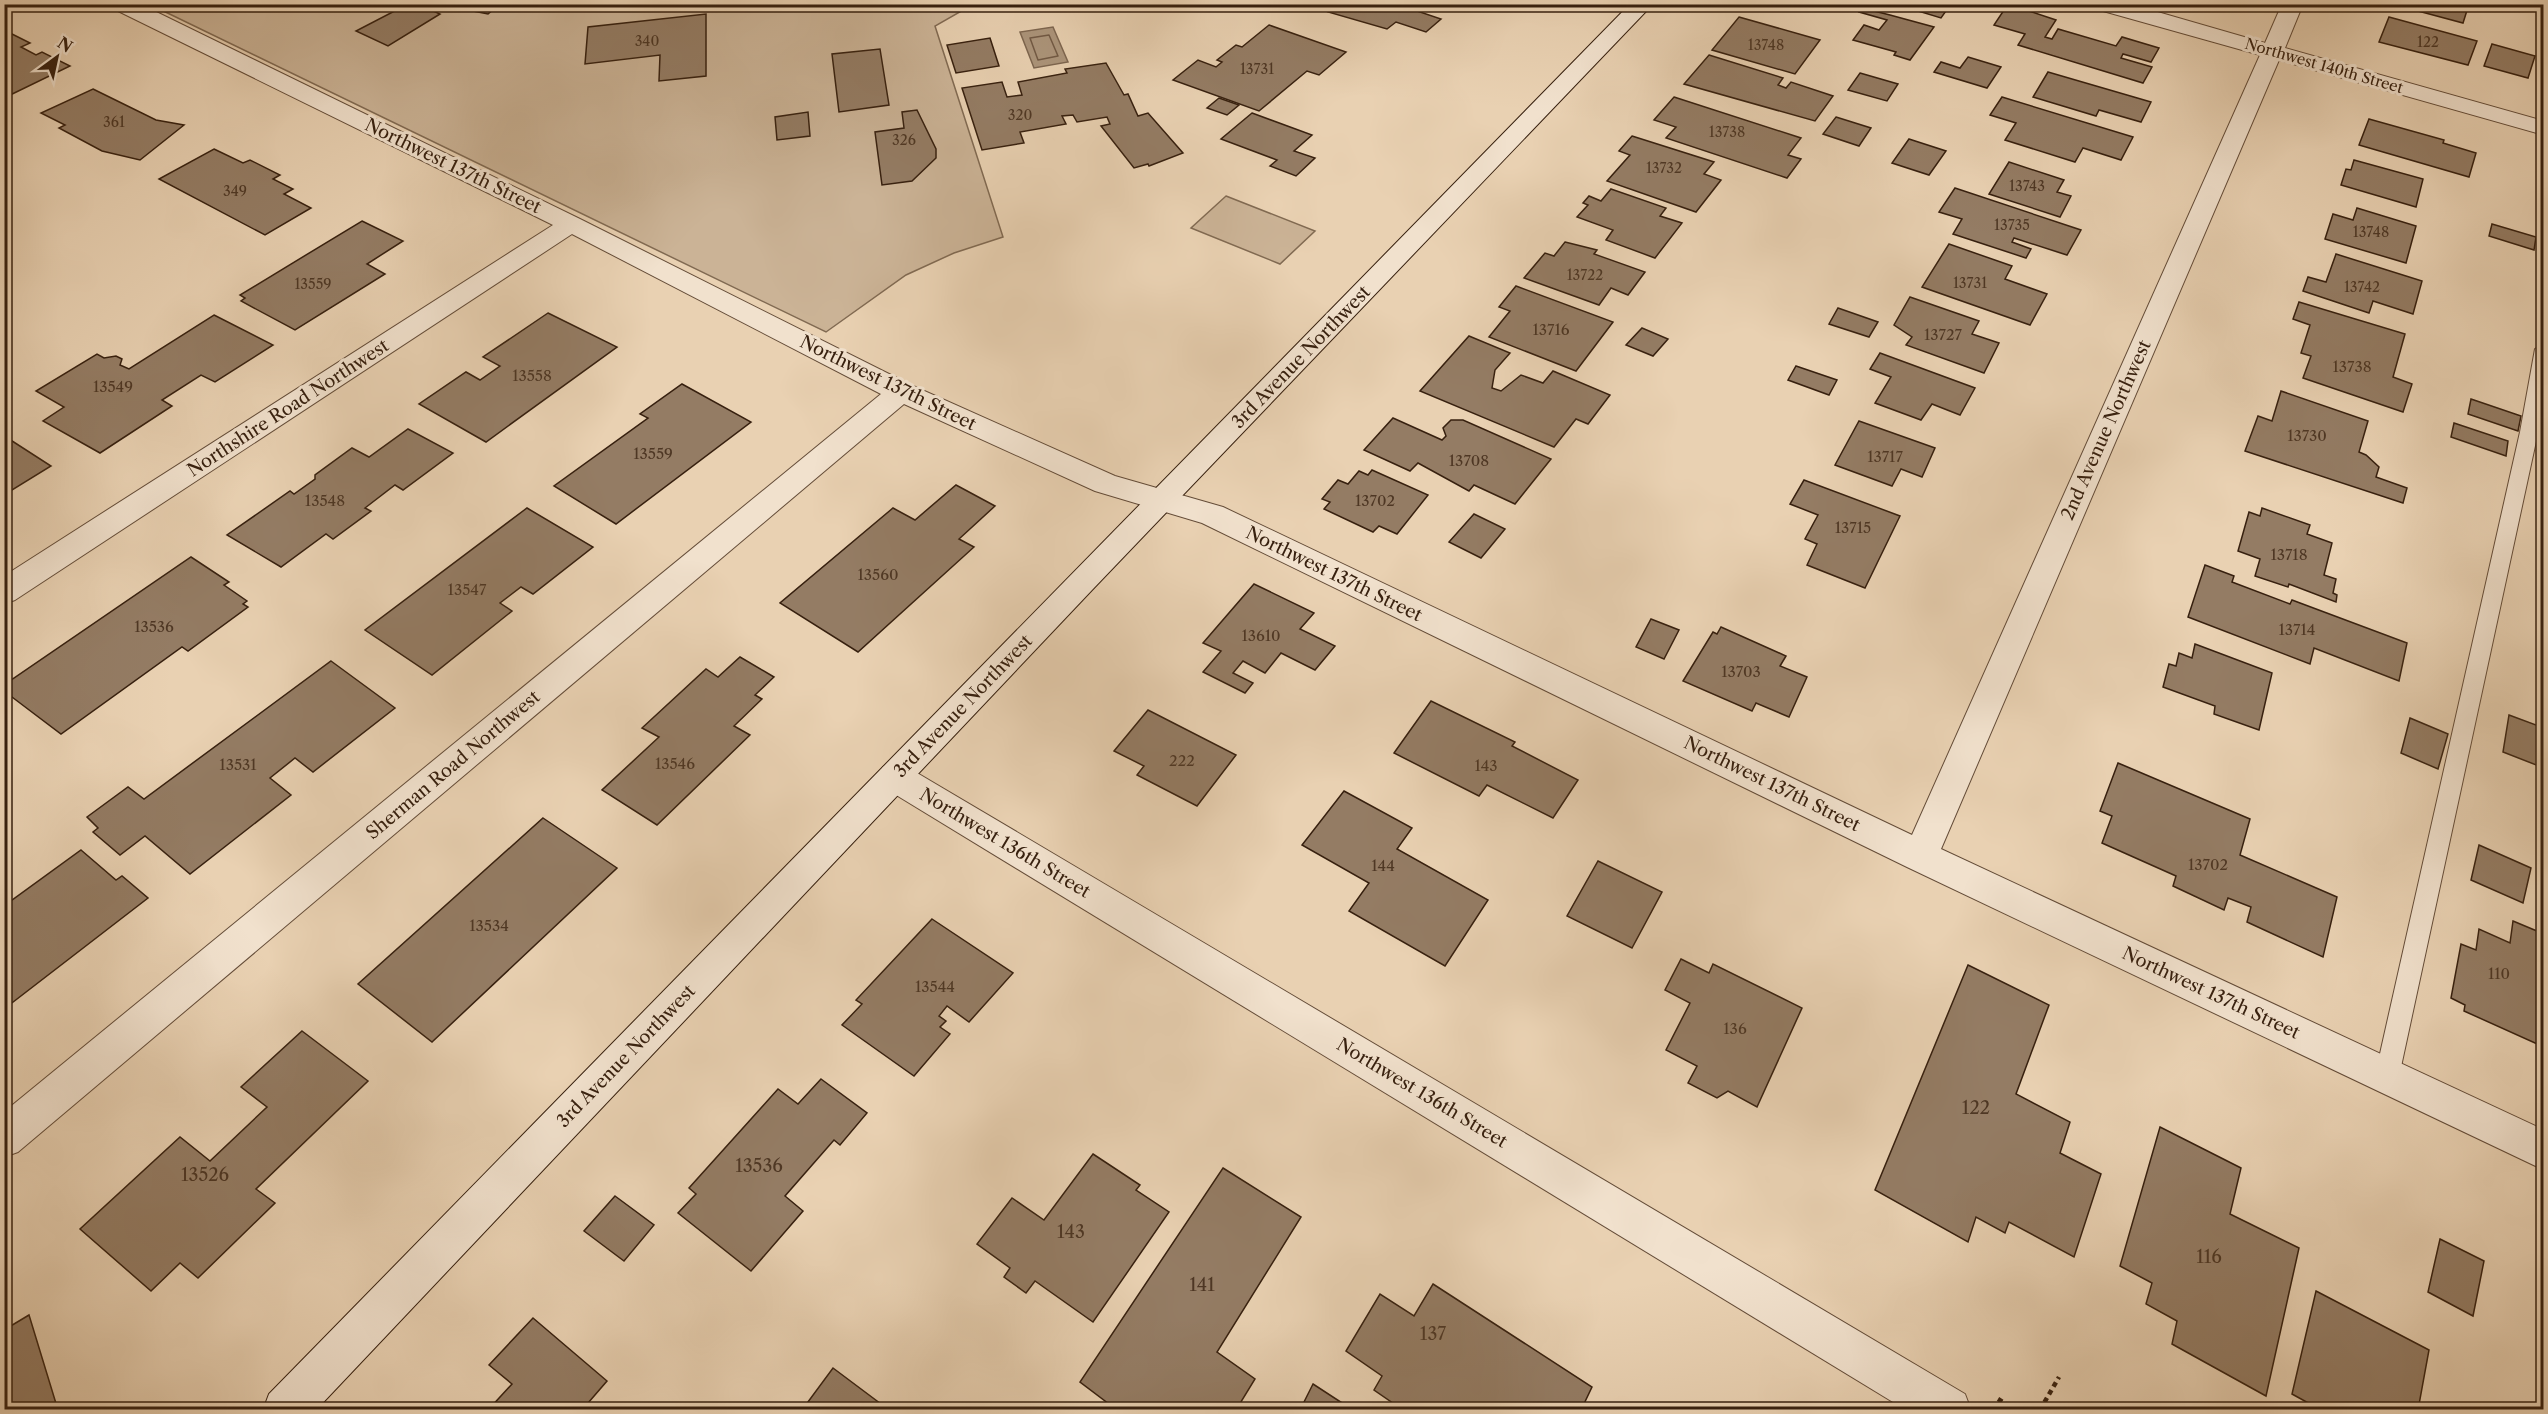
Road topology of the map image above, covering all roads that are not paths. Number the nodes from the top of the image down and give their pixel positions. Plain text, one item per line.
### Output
1 (122, 4) edge
2 (1643, 4) edge
3 (2104, 4) edge
4 (2293, 4) edge
5 (2272, 52) junction
6 (2544, 128) edge
7 (571, 224) junction
8 (2544, 349) edge
9 (901, 392) junction
10 (1161, 500) junction
11 (4, 592) edge
12 (895, 777) junction
13 (1920, 856) junction
14 (2387, 1076) junction
15 (4, 1138) edge
16 (2544, 1151) edge
17 (285, 1410) edge
18 (1948, 1410) edge

1 - 7 street, Northwest 137th Street
2 - 10 street, 3rd Avenue Northwest
3 - 5 street, Northwest 140th Street
4 - 5 street, 2nd Avenue Northwest
5 - 6 street, Northwest 140th Street
5 - 13 street, 2nd Avenue Northwest
7 - 9 street, Northwest 137th Street
7 - 11 street, Northshire Road Northwest
8 - 14 lane
9 - 10 street, Northwest 137th Street
9 - 15 street, Sherman Road Northwest
10 - 12 street, 3rd Avenue Northwest
10 - 13 street, Northwest 137th Street
12 - 17 street, 3rd Avenue Northwest
12 - 18 street, Northwest 136th Street
13 - 14 street, Northwest 137th Street
14 - 16 street, Northwest 137th Street

